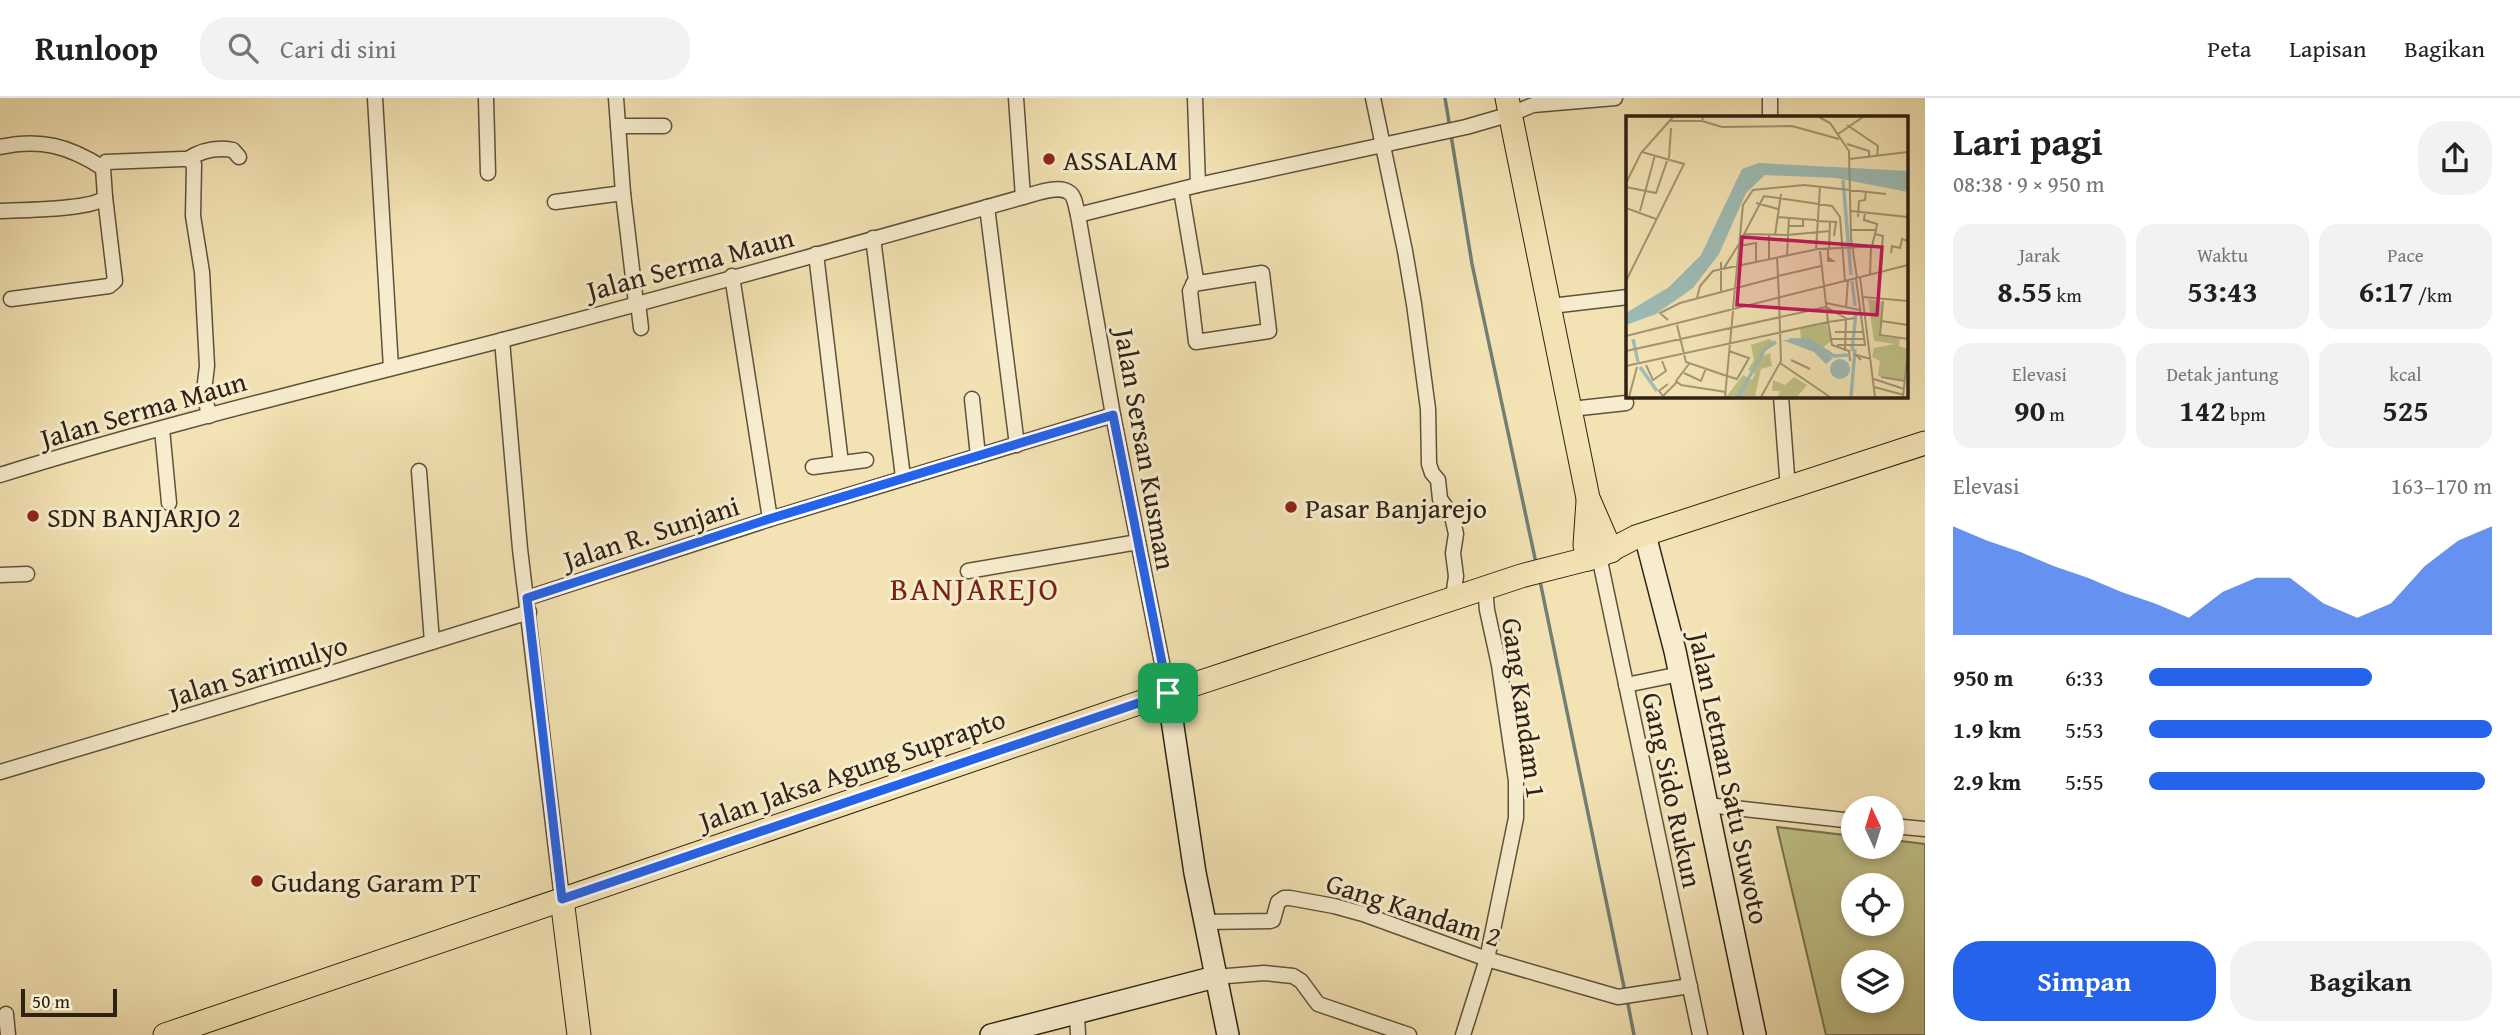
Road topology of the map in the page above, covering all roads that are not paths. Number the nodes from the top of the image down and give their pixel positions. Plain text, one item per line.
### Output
1 (374, 98) edge
2 (486, 98) edge
3 (616, 98) edge
4 (1016, 98) edge
5 (1195, 98) edge
6 (1373, 98) edge
7 (1615, 98) edge
8 (1770, 98) edge
9 (1509, 106) edge
10 (1770, 116) edge
11 (618, 126) junction
12 (664, 126) dead end
13 (1382, 145) junction
14 (0, 147) edge
15 (239, 157) dead end
16 (188, 159) junction
17 (103, 169) junction
18 (488, 173) dead end
19 (1198, 185) junction
20 (1181, 190) junction
21 (623, 193) junction
22 (105, 197) junction
23 (1023, 197) junction
24 (555, 202) dead end
25 (987, 207) junction
26 (0, 211) edge
27 (1078, 215) junction
28 (873, 238) junction
29 (816, 254) junction
30 (732, 276) junction
31 (1193, 284) junction
32 (1626, 297) edge
33 (11, 299) dead end
34 (637, 303) junction
35 (1551, 306) junction
36 (642, 328) dead end
37 (502, 340) junction
38 (391, 368) junction
39 (1782, 397) edge
40 (972, 399) dead end
41 (1626, 402) dead end
42 (1571, 409) junction
43 (1113, 415) junction
44 (209, 416) junction
45 (162, 429) junction
46 (1925, 443) edge
47 (1017, 444) junction
48 (978, 456) junction
49 (866, 460) dead end
50 (841, 463) junction
51 (813, 467) dead end
52 (419, 471) dead end
53 (0, 475) edge
54 (903, 477) junction
55 (1788, 489) junction
56 (169, 503) dead end
57 (769, 519) junction
58 (1641, 536) junction
59 (1138, 542) junction
60 (1598, 550) junction
61 (968, 571) dead end
62 (27, 574) dead end
63 (0, 575) edge
64 (1485, 588) junction
65 (1453, 598) junction
66 (528, 605) junction
67 (432, 642) junction
68 (1680, 674) junction
69 (1626, 685) junction
70 (1168, 693) junction
71 (0, 772) edge
72 (1707, 805) junction
73 (1841, 820) edge
74 (1904, 826) edge
75 (1925, 829) edge
76 (562, 899) junction
77 (1205, 922) junction
78 (1487, 959) junction
79 (1215, 976) junction
80 (1690, 986) junction
81 (6, 1014) dead end
82 (1077, 1025) edge
83 (8, 1035) edge
84 (165, 1035) edge
85 (579, 1035) edge
86 (991, 1035) edge
87 (1228, 1035) edge
88 (1409, 1035) edge
89 (1463, 1035) edge
90 (1700, 1035) edge
91 (1755, 1035) edge

1 - 38 street
2 - 18 street
3 - 11 street
4 - 23 street
5 - 19 street
6 - 13 street
7 - 9 street
8 - 10 street
9 - 13 street
9 - 35 main road
11 - 12 street
11 - 21 street
13 - 19 street
13 - 65 street
14 - 17 street
15 - 16 street
16 - 17 street
16 - 44 street
17 - 22 street
19 - 20 street
20 - 27 street
20 - 31 street
21 - 24 street
21 - 34 street
22 - 26 street
22 - 33 street
23 - 25 street, Jalan Serma Maun
23 - 27 street, Jalan Serma Maun
25 - 28 street, Jalan Serma Maun
25 - 47 street
27 - 43 street, Jalan Sersan Kusman
28 - 29 street, Jalan Serma Maun
28 - 54 street
29 - 30 street, Jalan Serma Maun
29 - 50 street
30 - 34 street, Jalan Serma Maun
30 - 57 street
31 - 31 street
32 - 35 street
34 - 36 street
34 - 37 street, Jalan Serma Maun
35 - 42 main road
37 - 38 street, Jalan Serma Maun
37 - 66 street, Jalan R. Sunjani
38 - 44 street, Jalan Serma Maun
39 - 55 street
40 - 48 street
41 - 42 street
42 - 60 main road
43 - 47 street, Jalan R. Sunjani
43 - 59 street, Jalan Sersan Kusman
44 - 45 street, Jalan Serma Maun
45 - 53 street, Jalan Serma Maun
45 - 56 street
46 - 55 main road
47 - 48 street, Jalan R. Sunjani
48 - 54 street, Jalan R. Sunjani
49 - 50 street
50 - 51 street
52 - 67 street
54 - 57 street, Jalan R. Sunjani
55 - 58 main road
57 - 66 street, Jalan R. Sunjani
58 - 60 main road
58 - 68 main road, Jalan Letnan Satu Suwoto
59 - 61 street
59 - 70 street, Jalan Sersan Kusman
60 - 64 main road, Jalan Jaksa Agung Suprapto
60 - 69 street, Gang Sido Rukun
62 - 63 street
64 - 65 main road, Jalan Jaksa Agung Suprapto
64 - 78 street, Gang Kandam 1
65 - 70 main road, Jalan Jaksa Agung Suprapto
66 - 67 street, Jalan Sarimulyo
66 - 76 street, Jalan R. Sunjani
67 - 71 street, Jalan Sarimulyo
68 - 69 street
68 - 72 main road, Jalan Letnan Satu Suwoto
69 - 80 street, Gang Sido Rukun
70 - 76 main road, Jalan Jaksa Agung Suprapto
70 - 77 main road
72 - 73 street
72 - 91 main road, Jalan Letnan Satu Suwoto
74 - 75 street
76 - 84 main road, Jalan Jaksa Agung Suprapto
76 - 85 main road
77 - 78 street, Gang Kandam 2
77 - 79 main road
78 - 80 street, Gang Kandam 2
78 - 89 street, Gang Kandam 1
79 - 82 main road
79 - 87 main road
79 - 88 street
80 - 90 street, Gang Sido Rukun
81 - 83 street
82 - 86 main road

